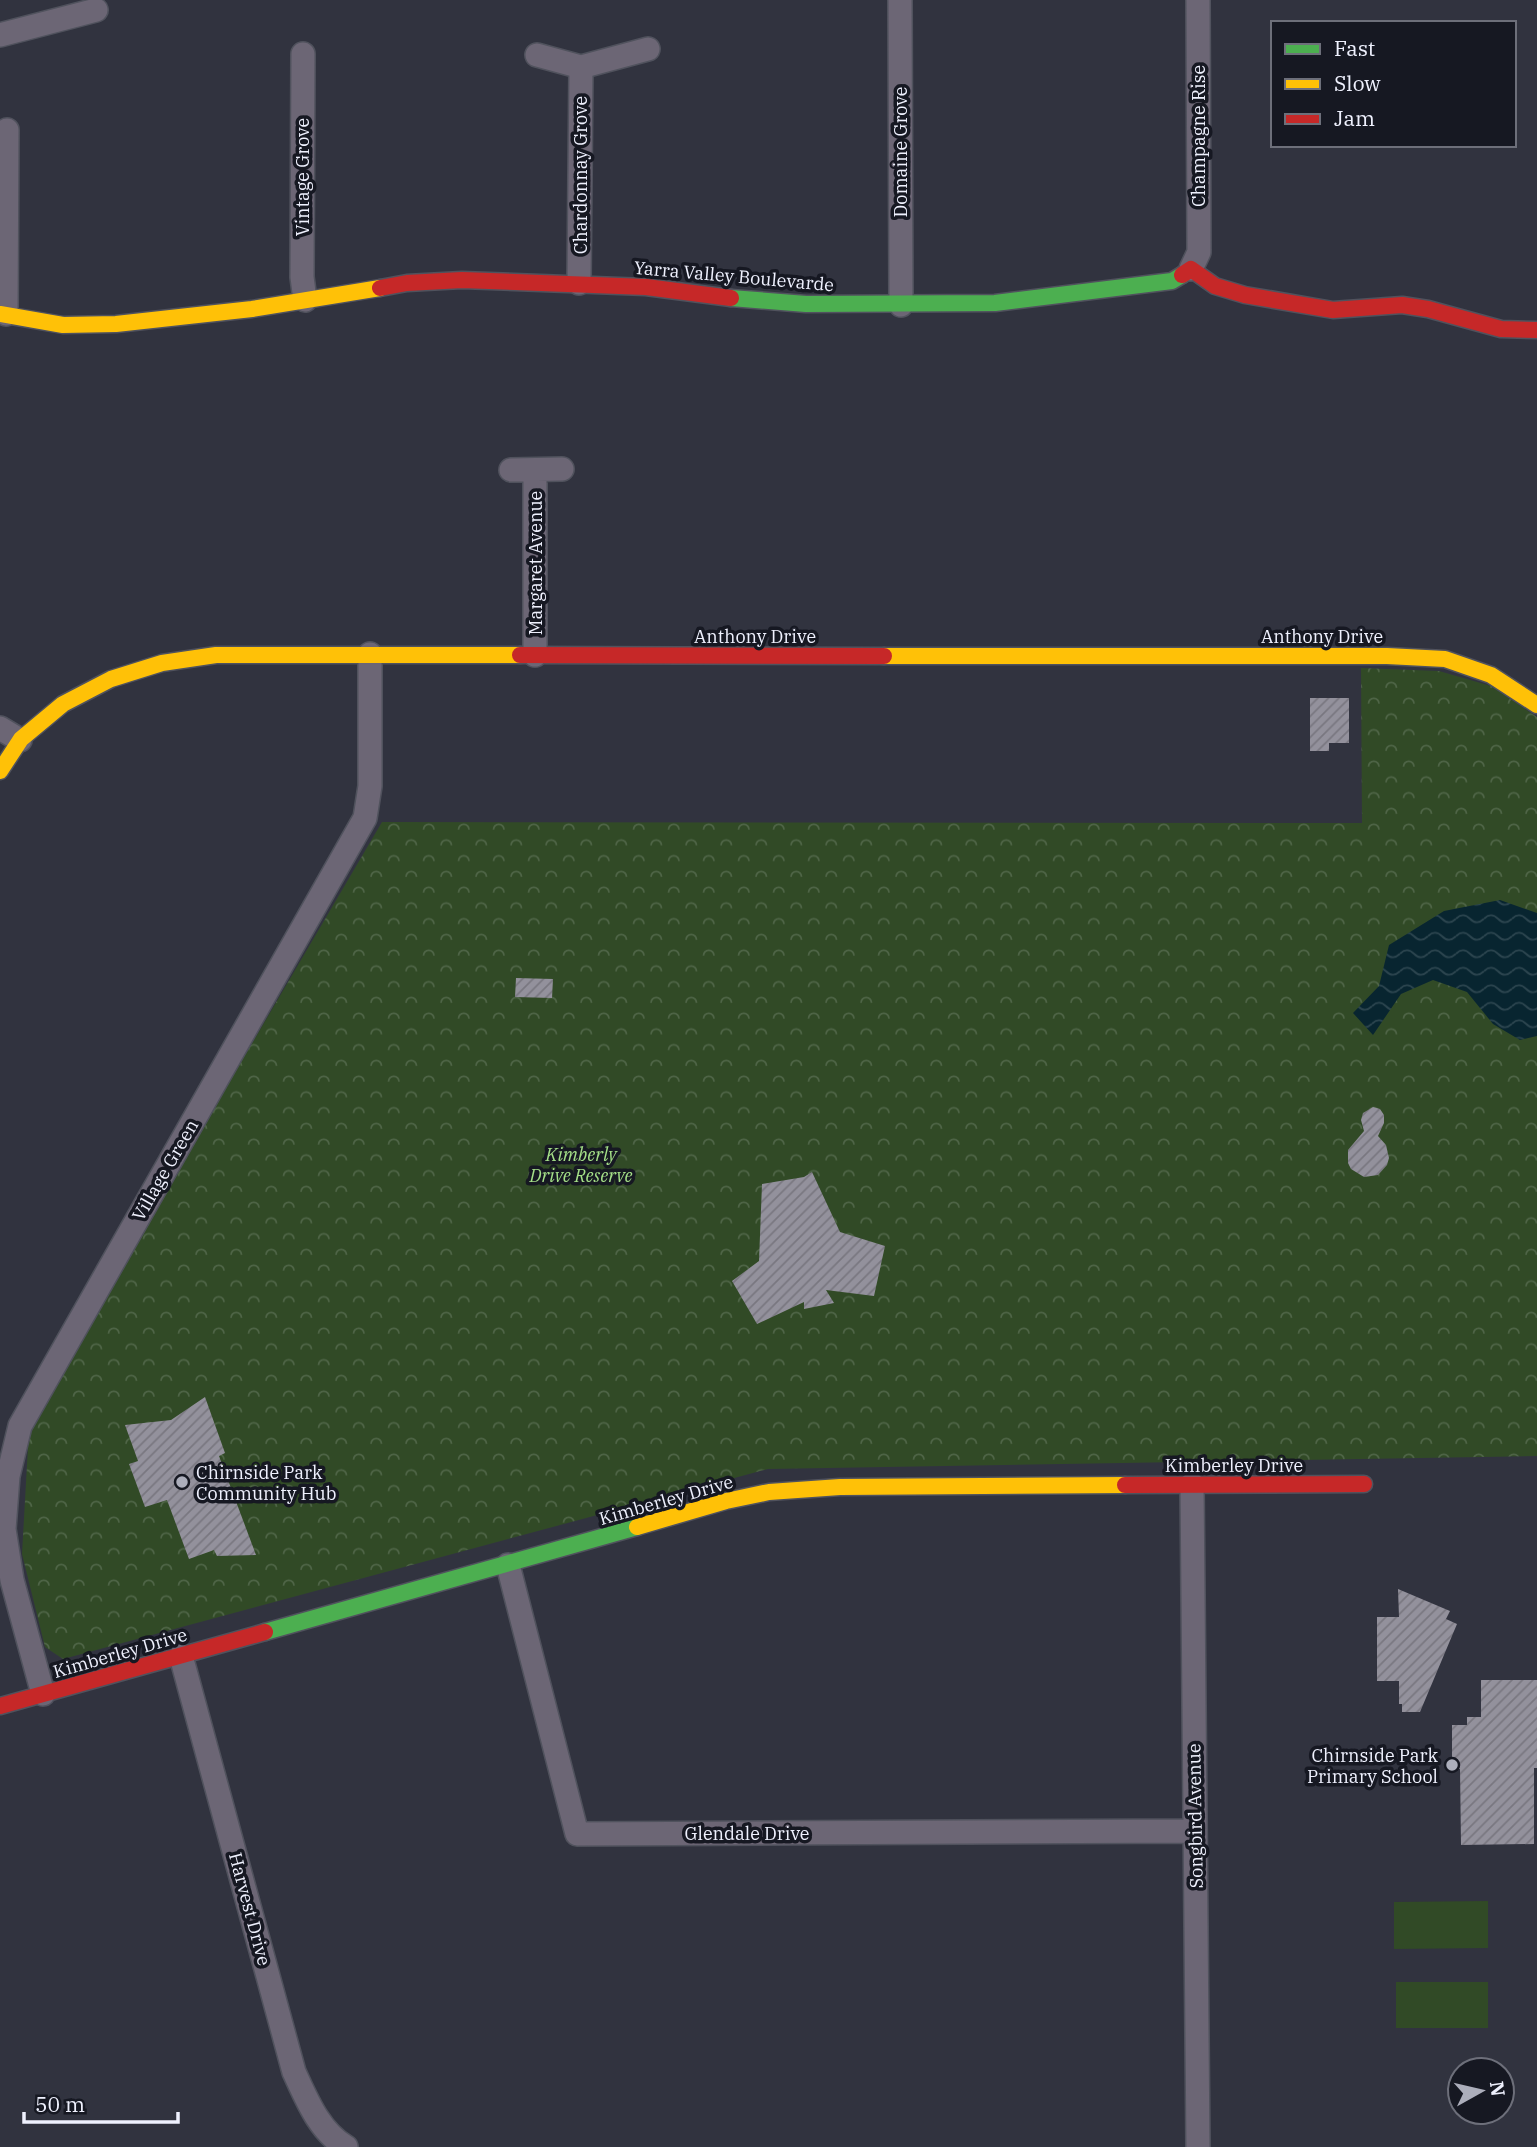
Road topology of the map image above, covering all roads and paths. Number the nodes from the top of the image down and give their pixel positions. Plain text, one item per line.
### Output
1 (900, 0) edge
2 (1198, 0) edge
3 (96, 10) dead end
4 (0, 35) edge
5 (648, 49) dead end
6 (303, 54) dead end
7 (537, 55) dead end
8 (581, 67) junction
9 (7, 130) dead end
10 (1191, 270) junction
11 (579, 283) junction
12 (305, 300) junction
13 (901, 305) junction
14 (3, 314) edge
15 (1537, 330) edge
16 (511, 470) dead end
17 (562, 470) dead end
18 (535, 471) junction
19 (370, 654) junction
20 (535, 655) junction
21 (1537, 705) edge
22 (0, 728) edge
23 (20, 740) junction
24 (0, 771) edge
25 (10, 1423) edge
26 (1192, 1484) junction
27 (1364, 1484) dead end
28 (508, 1565) junction
29 (181, 1656) junction
30 (43, 1694) junction
31 (0, 1706) edge
32 (1195, 1831) junction
33 (346, 2147) edge
34 (1198, 2147) edge

1 - 13 street, Domaine Grove
2 - 10 street, Champagne Rise
3 - 4 street
5 - 8 street
6 - 12 street, Vintage Grove
7 - 8 street
8 - 11 street, Chardonnay Grove
9 - 14 street
10 - 13 street, Yarra Valley Boulevarde
10 - 15 street
11 - 12 street, Yarra Valley Boulevarde
11 - 13 street, Yarra Valley Boulevarde
12 - 14 street, Yarra Valley Boulevarde
16 - 18 street, Margaret Avenue
17 - 18 street, Margaret Avenue
18 - 20 street, Margaret Avenue
19 - 20 street, Anthony Drive
19 - 23 street, Anthony Drive
19 - 25 street, Village Green
20 - 21 street, Anthony Drive
22 - 23 street
23 - 24 street, Anthony Drive
25 - 30 street, Village Green
26 - 27 street, Kimberley Drive
26 - 28 street, Kimberley Drive
26 - 32 street, Songbird Avenue
28 - 29 street, Kimberley Drive
28 - 32 street, Glendale Drive
29 - 30 street, Kimberley Drive
29 - 33 street, Harvest Drive
30 - 31 street, Kimberley Drive
32 - 34 street, Songbird Avenue

